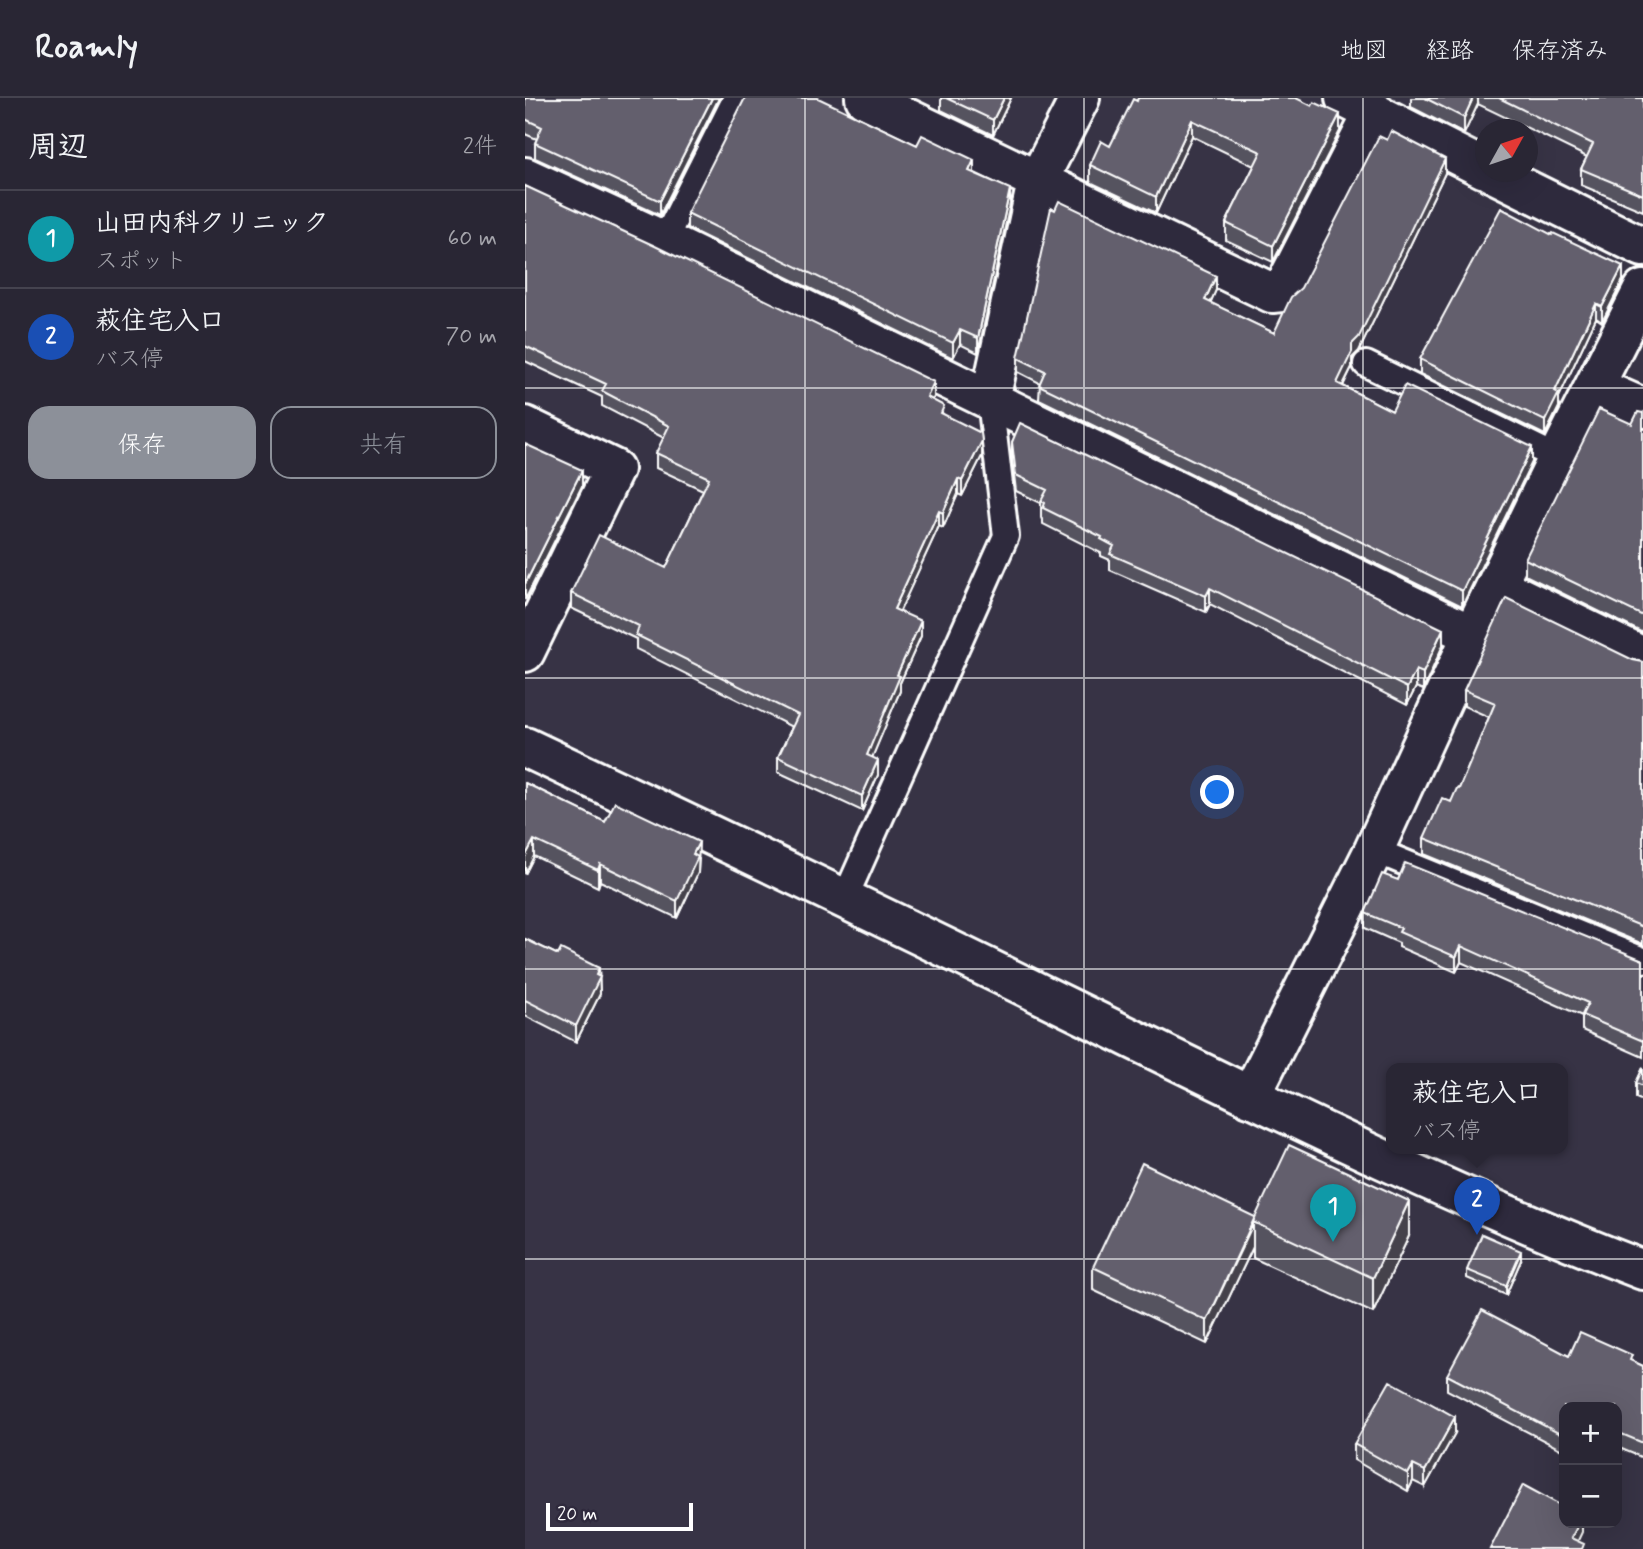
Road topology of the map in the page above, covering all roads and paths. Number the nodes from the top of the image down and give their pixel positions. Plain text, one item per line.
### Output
1 (736, 98) edge
2 (865, 98) edge
3 (1080, 98) edge
4 (1359, 105) edge
5 (1475, 163) edge
6 (525, 177) edge
7 (1037, 182) junction
8 (1511, 182) edge
9 (664, 241) junction
10 (1643, 247) edge
11 (1643, 290) edge
12 (1366, 365) dead end
13 (1595, 387) junction
14 (990, 400) junction
15 (1643, 408) edge
16 (525, 426) edge
17 (1558, 458) junction
18 (1497, 586) junction
19 (1472, 635) junction
20 (525, 652) edge
21 (1643, 657) edge
22 (525, 747) edge
23 (1374, 850) junction
24 (845, 898) junction
25 (1643, 960) edge
26 (1250, 1097) junction
27 (1643, 1270) edge

1 - 9 lane
2 - 7 street
3 - 7 street
4 - 5 street
4 - 7 street
6 - 9 street
7 - 14 street
8 - 10 street
9 - 14 street
11 - 13 street
12 - 17 lane
13 - 15 street
13 - 17 street
14 - 19 street
14 - 24 lane
16 - 20 street
17 - 18 street
18 - 19 street
18 - 21 street
19 - 23 street
22 - 24 street
23 - 25 lane
23 - 26 street
24 - 26 street
26 - 27 street

